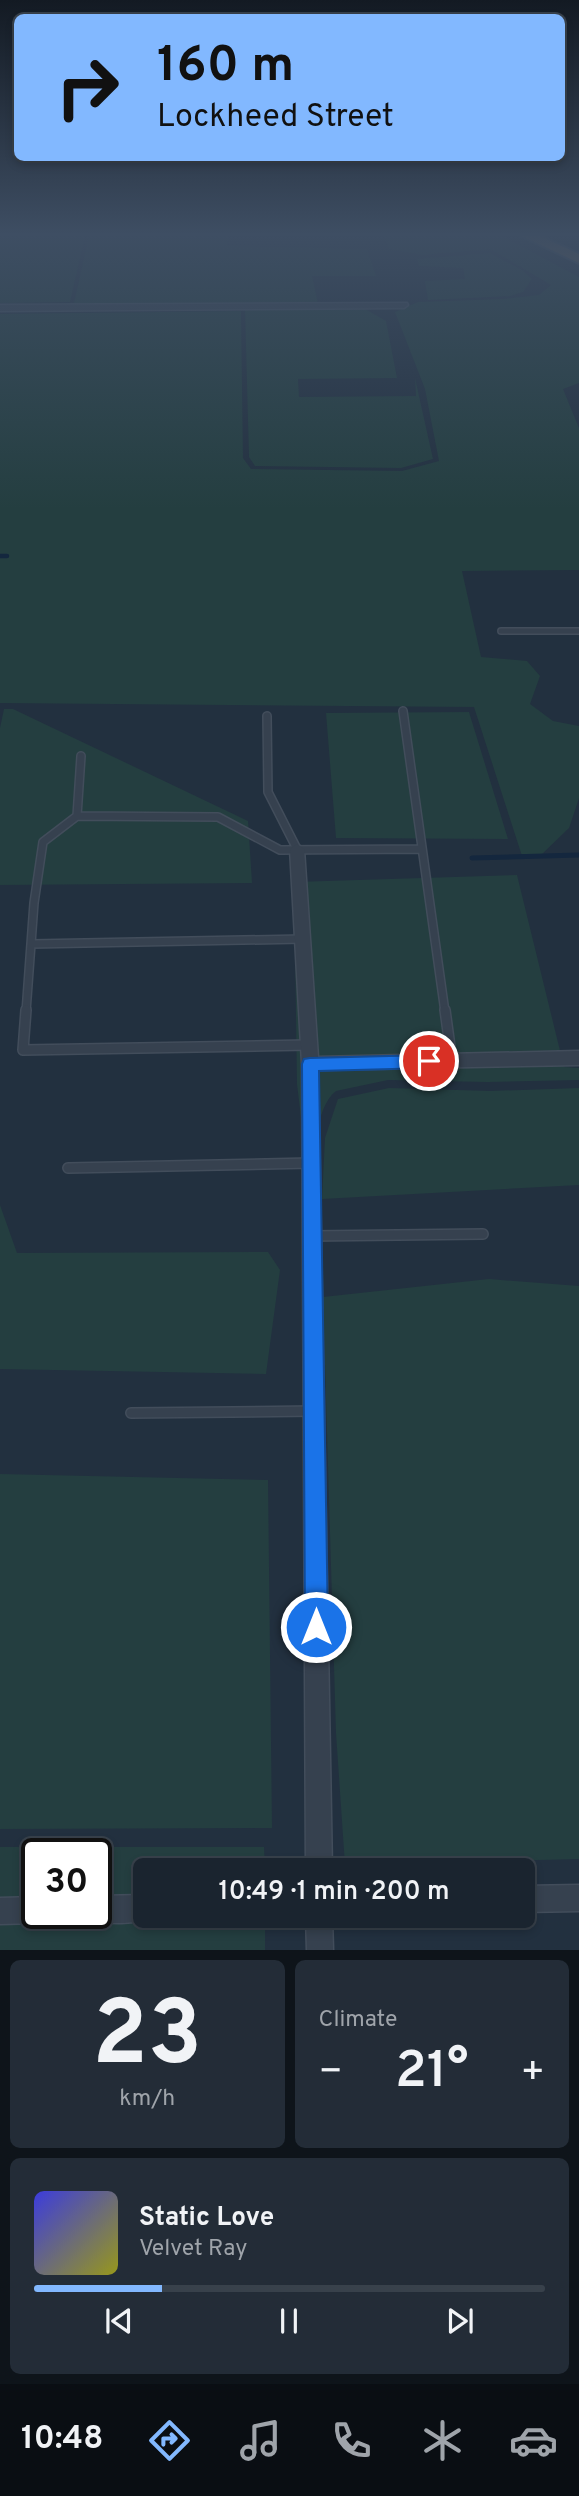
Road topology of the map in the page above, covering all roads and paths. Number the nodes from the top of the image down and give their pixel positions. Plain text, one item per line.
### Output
1 (501, 631) dead end
2 (579, 631) edge
3 (403, 711) dead end
4 (267, 716) dead end
5 (81, 756) dead end
6 (77, 817) junction
7 (297, 849) junction
8 (422, 849) junction
9 (303, 939) junction
10 (32, 944) junction
11 (310, 1055) junction
12 (579, 1058) edge
13 (452, 1061) junction
14 (311, 1163) junction
15 (68, 1168) dead end
16 (483, 1234) dead end
17 (312, 1236) junction
18 (314, 1411) junction
19 (131, 1413) dead end
20 (319, 1858) edge
21 (579, 1898) edge
22 (535, 1899) edge
23 (133, 1908) edge
24 (112, 1909) edge
25 (21, 1910) edge
26 (0, 1911) edge
27 (320, 1928) edge
28 (320, 1950) edge

1 - 2 lane
3 - 8 lane
4 - 7 lane
5 - 6 lane
6 - 7 lane
6 - 10 lane
7 - 8 lane
7 - 9 street
8 - 13 lane
9 - 10 lane
9 - 11 street
10 - 11 lane
11 - 13 street
11 - 14 street
12 - 13 street
14 - 15 lane
14 - 17 street
16 - 17 lane
17 - 18 street
18 - 19 lane
18 - 20 street
21 - 22 street
23 - 24 street
25 - 26 street
27 - 28 street

